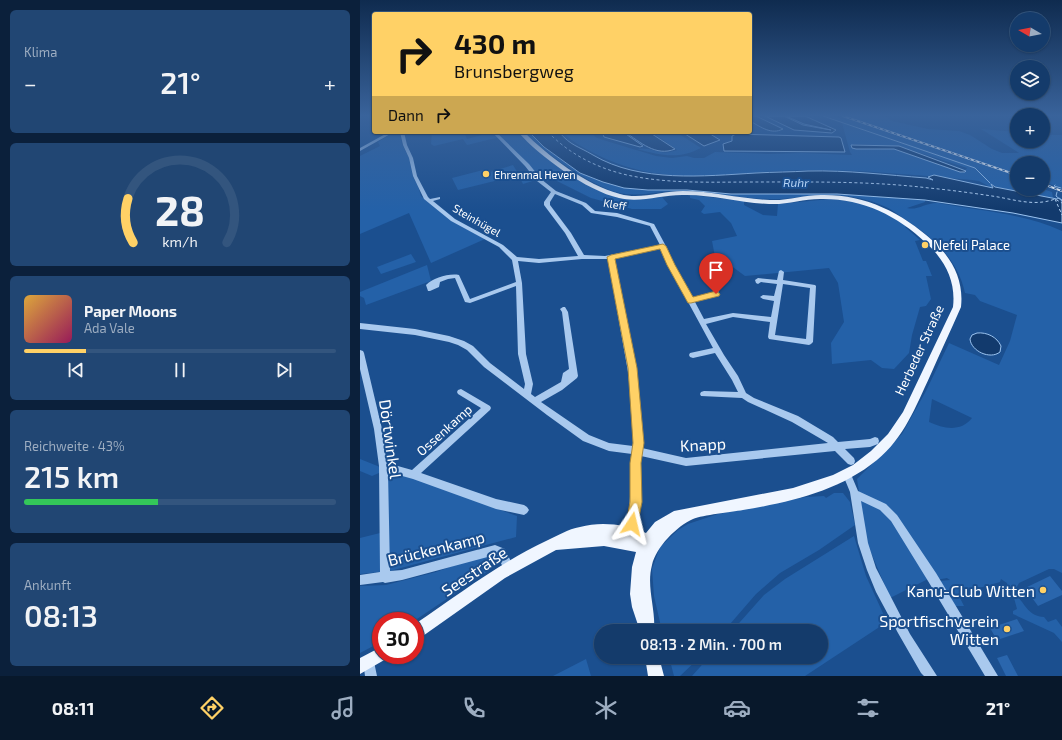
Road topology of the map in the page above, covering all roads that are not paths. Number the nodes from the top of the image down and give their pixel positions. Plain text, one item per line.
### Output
1 (406, 148) edge
2 (510, 148) edge
3 (538, 148) edge
4 (554, 192) junction
5 (438, 198) dead end
6 (430, 201) junction
7 (663, 246) junction
8 (611, 257) junction
9 (582, 258) junction
10 (515, 259) junction
11 (781, 272) dead end
12 (437, 282) dead end
13 (758, 282) dead end
14 (780, 282) junction
15 (519, 283) junction
16 (715, 289) dead end
17 (763, 297) dead end
18 (777, 299) junction
19 (691, 300) junction
20 (563, 309) dead end
21 (773, 320) junction
22 (703, 322) junction
23 (360, 326) edge
24 (717, 350) junction
25 (360, 353) edge
26 (693, 355) dead end
27 (462, 392) dead end
28 (742, 392) junction
29 (527, 393) junction
30 (704, 394) dead end
31 (536, 401) junction
32 (874, 441) dead end
33 (837, 446) junction
34 (638, 451) junction
35 (851, 461) dead end
36 (382, 466) junction
37 (413, 474) junction
38 (847, 475) junction
39 (857, 495) junction
40 (524, 510) dead end
41 (627, 538) junction
42 (648, 546) junction
43 (509, 568) junction
44 (385, 578) junction
45 (360, 580) edge
46 (643, 624) edge
47 (424, 627) edge
48 (653, 664) edge
49 (656, 676) edge
50 (931, 676) edge
51 (992, 676) edge

1 - 6 street, Steinhügel
2 - 4 street, Kleff
3 - 38 main road, Herbeder Straße
4 - 7 street, Kleff
4 - 9 street
5 - 6 street
6 - 10 street, Steinhügel
7 - 8 street
7 - 19 street, Kleff
8 - 9 street
8 - 34 street
9 - 10 street
10 - 15 street
11 - 14 street
12 - 15 street
13 - 14 street
14 - 18 street
14 - 21 street
15 - 29 street
16 - 19 street
17 - 18 street
18 - 21 street
19 - 22 street, Kleff
20 - 31 street
21 - 22 street
22 - 24 street, Kleff
23 - 29 street, Knapp
24 - 26 street
24 - 28 street, Kleff
25 - 36 street, Dörtwinkel
27 - 37 street, Ossenkamp
28 - 30 street
28 - 33 street
29 - 31 street, Knapp
31 - 34 street, Knapp
32 - 33 street, Knapp
33 - 34 street, Knapp
33 - 35 street
34 - 41 street
36 - 37 street, Ossenkamp
36 - 44 street, Dörtwinkel
37 - 40 street, Ossenkamp
38 - 39 street
38 - 42 main road, Herbeder Straße
39 - 50 street
39 - 51 street
41 - 42 main road, Seestraße
41 - 43 main road, Seestraße
42 - 46 main road, Herbeder Straße
43 - 44 street, Brückenkamp
43 - 47 main road, Seestraße
44 - 45 street, Brückenkamp
48 - 49 main road

